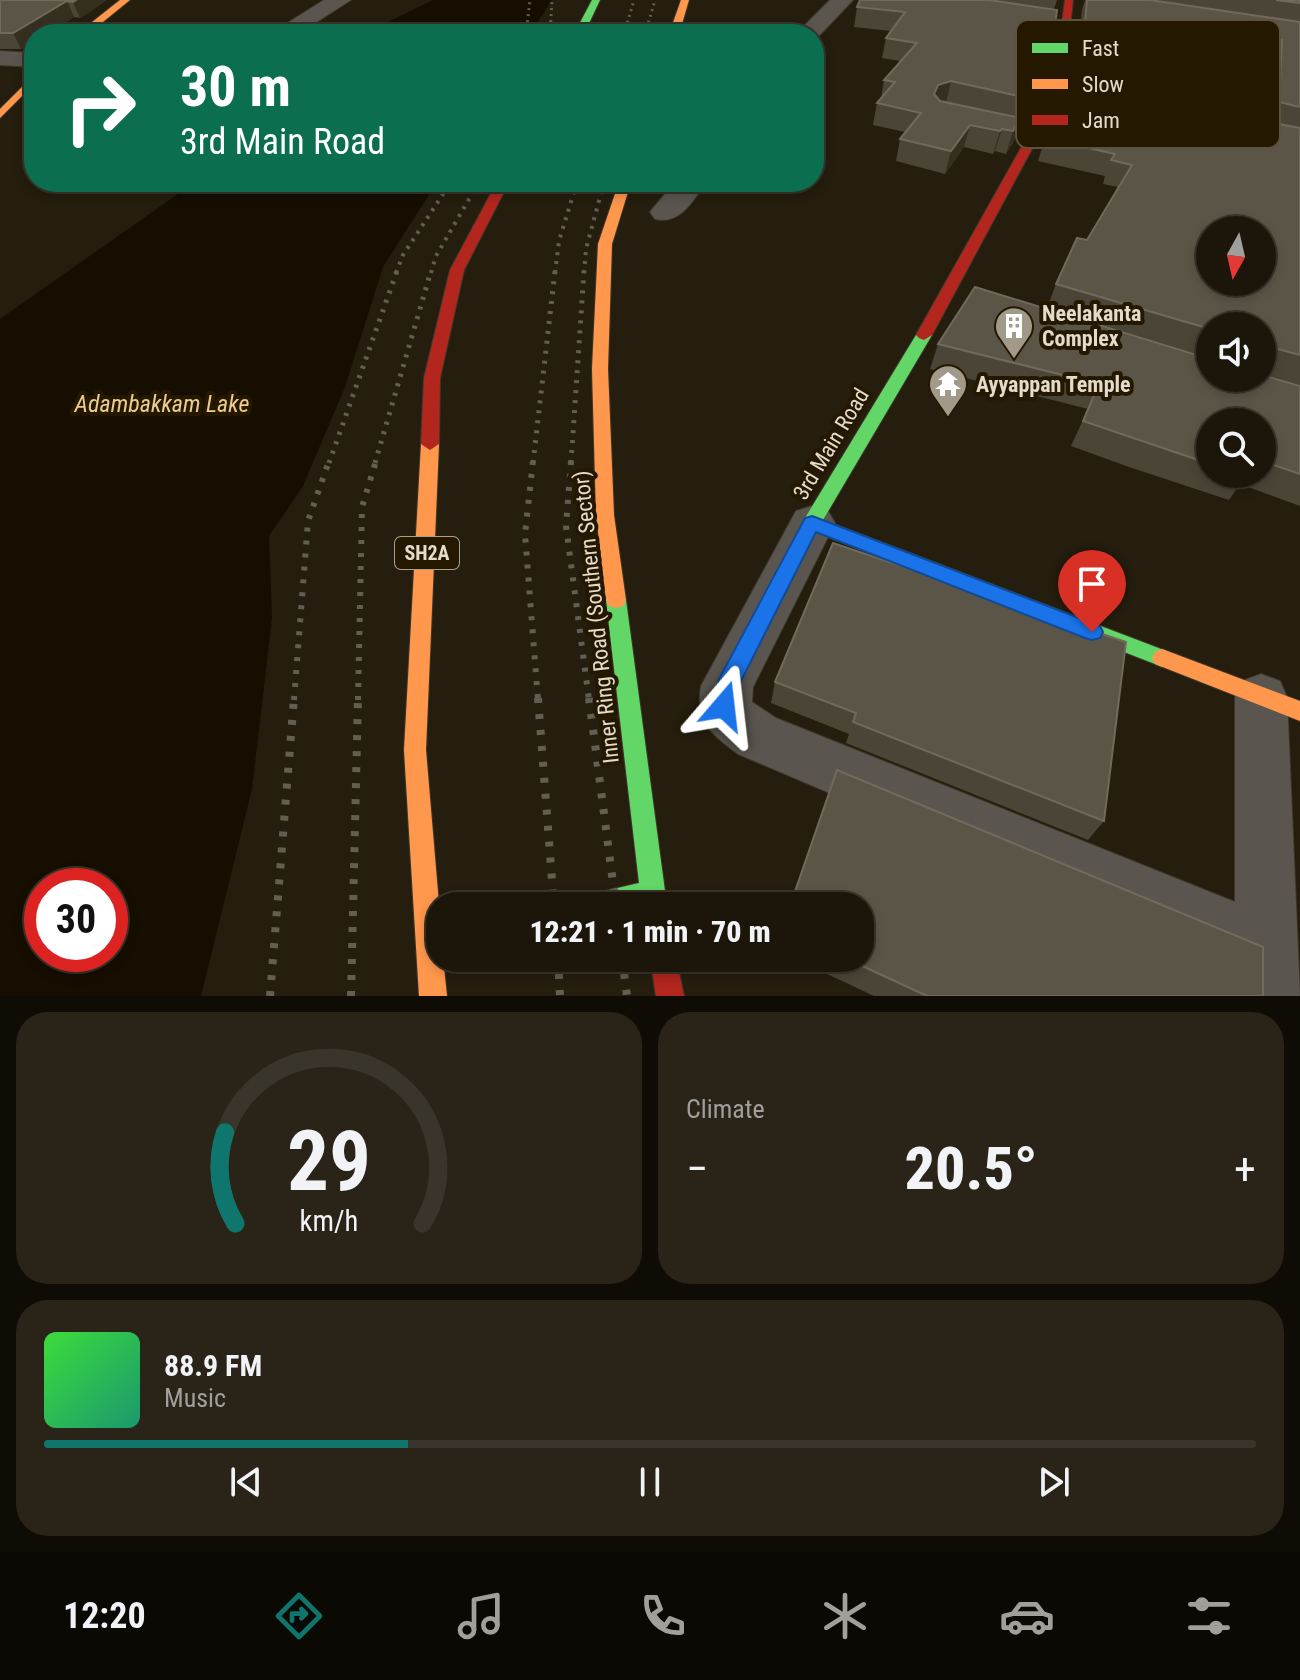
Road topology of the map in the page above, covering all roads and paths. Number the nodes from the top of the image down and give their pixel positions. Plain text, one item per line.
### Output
1 (126, 0) edge
2 (340, 0) edge
3 (596, 0) edge
4 (685, 0) edge
5 (842, 0) edge
6 (95, 24) edge
7 (299, 24) edge
8 (584, 24) edge
9 (677, 24) edge
10 (818, 24) edge
11 (0, 58) edge
12 (24, 59) edge
13 (24, 89) edge
14 (0, 115) edge
15 (1004, 127) edge
16 (1016, 130) edge
17 (1028, 148) edge
18 (498, 192) edge
19 (622, 192) edge
20 (683, 192) edge
21 (666, 212) dead end
22 (812, 523) junction
23 (1280, 704) edge
24 (430, 892) edge
25 (651, 892) edge
26 (434, 972) edge
27 (666, 972) edge
28 (1268, 972) edge
29 (433, 996) edge
30 (670, 996) edge

1 - 6 main road
2 - 7 street
3 - 8 main road
4 - 9 main road
5 - 10 street
11 - 12 street
13 - 14 main road
15 - 16 street
17 - 22 main road, 3rd Main Road
18 - 24 main road, SH2A
19 - 25 main road, Inner Ring Road (Southern Sector)
20 - 21 street
22 - 23 main road, 3rd Main Road
22 - 28 street
23 - 28 street
26 - 29 main road, SH2A
27 - 30 main road

